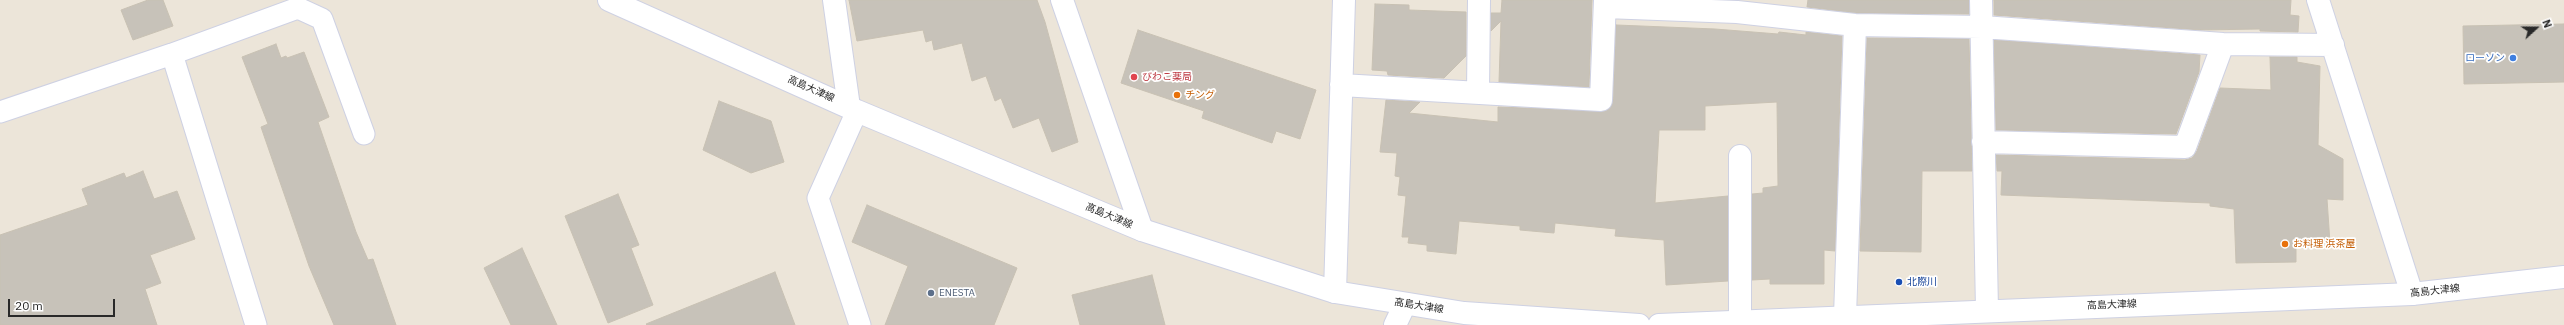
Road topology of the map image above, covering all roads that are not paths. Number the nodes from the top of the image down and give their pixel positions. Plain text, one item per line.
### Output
1 (609, 0) edge
2 (834, 0) edge
3 (1062, 0) edge
4 (1344, 0) edge
5 (1479, 0) edge
6 (1981, 0) edge
7 (2318, 0) edge
8 (1605, 4) edge
9 (1737, 6) edge
10 (1855, 25) junction
11 (1982, 27) junction
12 (2223, 44) junction
13 (2333, 45) junction
14 (172, 54) junction
15 (1341, 85) junction
16 (1478, 93) junction
17 (853, 109) junction
18 (0, 112) edge
19 (364, 134) dead end
20 (1983, 142) junction
21 (1740, 156) dead end
22 (1142, 230) junction
23 (2564, 277) edge
24 (1335, 292) junction
25 (2412, 294) junction
26 (1405, 304) junction
27 (1987, 310) junction
28 (1845, 316) junction
29 (1740, 321) junction
30 (256, 325) edge
31 (860, 325) edge
32 (1395, 325) edge
33 (1639, 325) edge
34 (1659, 325) edge

1 - 17 street, 高島大津線
2 - 17 street
3 - 22 street
4 - 15 street
5 - 16 street
6 - 11 street
7 - 13 street
8 - 9 street
8 - 16 street
9 - 10 street
10 - 11 street
10 - 28 street
11 - 12 street
11 - 20 street
12 - 13 street
12 - 20 street
13 - 25 street
14 - 18 lane
14 - 19 lane
14 - 30 lane
15 - 16 street
15 - 24 street
17 - 22 street, 高島大津線
17 - 31 lane
20 - 27 street
21 - 29 street
22 - 24 street, 高島大津線
23 - 25 street, 高島大津線
24 - 26 street, 高島大津線
25 - 27 street, 高島大津線
26 - 32 street
26 - 33 street, 高島大津線
27 - 28 street, 高島大津線
28 - 29 street, 高島大津線
29 - 34 street, 高島大津線

